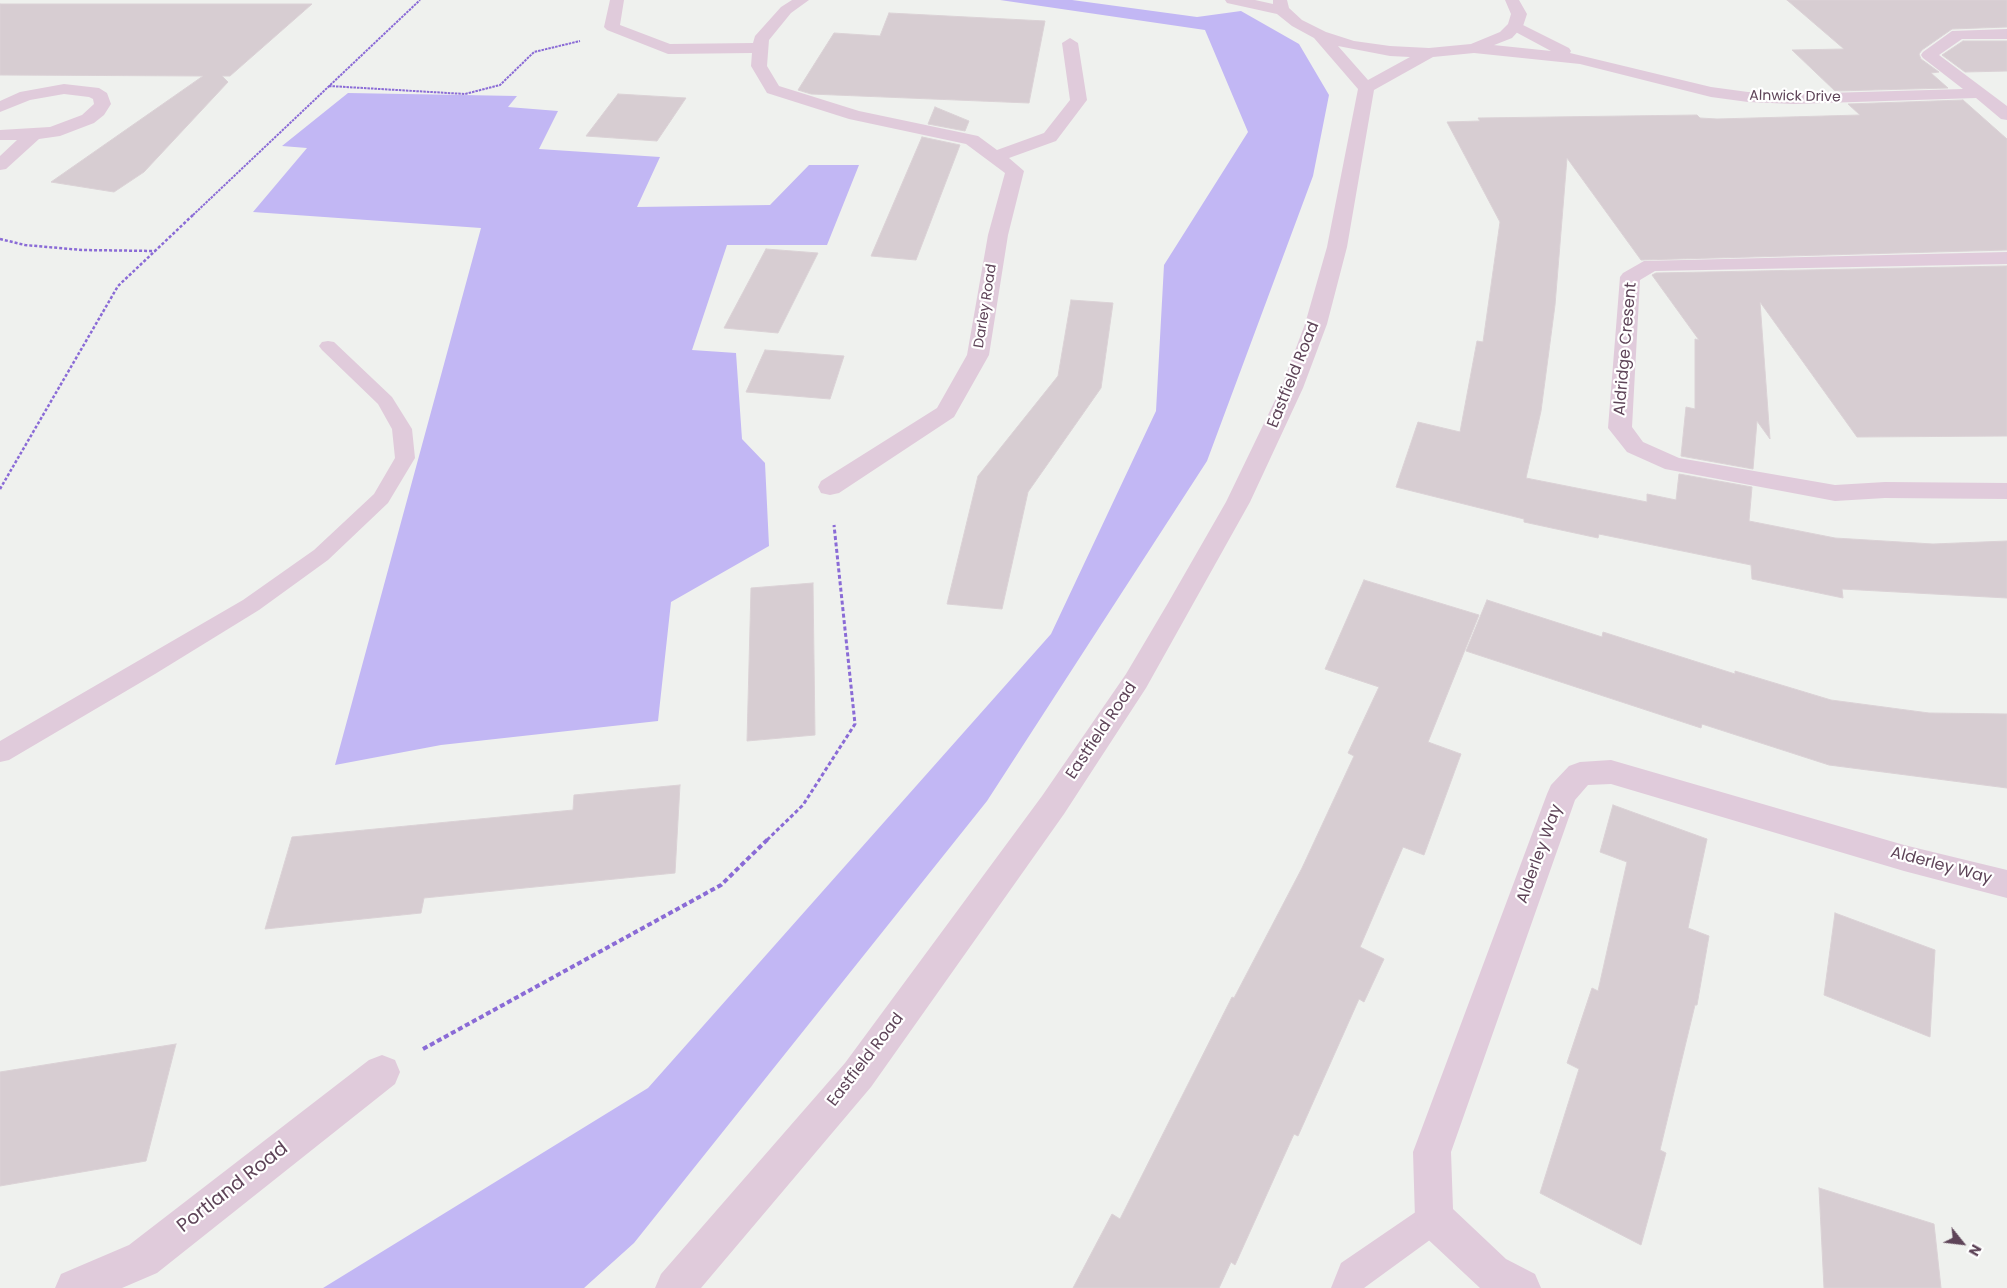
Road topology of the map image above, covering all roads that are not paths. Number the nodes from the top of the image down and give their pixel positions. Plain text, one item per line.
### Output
1 (618, 0) edge
2 (802, 0) edge
3 (1232, 0) edge
4 (1514, 0) edge
5 (1281, 5) edge
6 (1515, 26) junction
7 (2007, 34) edge
8 (1320, 35) junction
9 (1070, 43) dead end
10 (761, 48) junction
11 (1474, 48) junction
12 (1429, 53) junction
13 (1580, 59) junction
14 (1366, 88) junction
15 (1980, 93) junction
16 (0, 107) edge
17 (2007, 115) edge
18 (0, 134) edge
19 (34, 136) junction
20 (995, 157) junction
21 (0, 164) edge
22 (2007, 258) edge
23 (328, 346) dead end
24 (830, 487) road end
25 (2007, 491) edge
26 (0, 752) edge
27 (2007, 884) edge
28 (382, 1072) road end
29 (1434, 1218) junction
30 (75, 1288) edge
31 (675, 1288) edge
32 (1347, 1288) edge
33 (1521, 1288) edge

1 - 10 street
2 - 10 street
3 - 5 street
4 - 6 street
5 - 8 street
6 - 11 street
6 - 13 street
7 - 15 street
8 - 12 street
8 - 14 street
9 - 20 street
10 - 20 street, Darley Road
11 - 12 street
11 - 13 street
12 - 14 street
13 - 15 street, Alnwick Drive
14 - 31 street, Eastfield Road
15 - 17 street
16 - 19 street
18 - 19 street
19 - 21 street
20 - 24 street, Darley Road
22 - 25 street, Aldridge Cresent
23 - 26 lane
27 - 29 street, Alderley Way
28 - 30 street, Portland Road
29 - 32 lane
29 - 33 street

